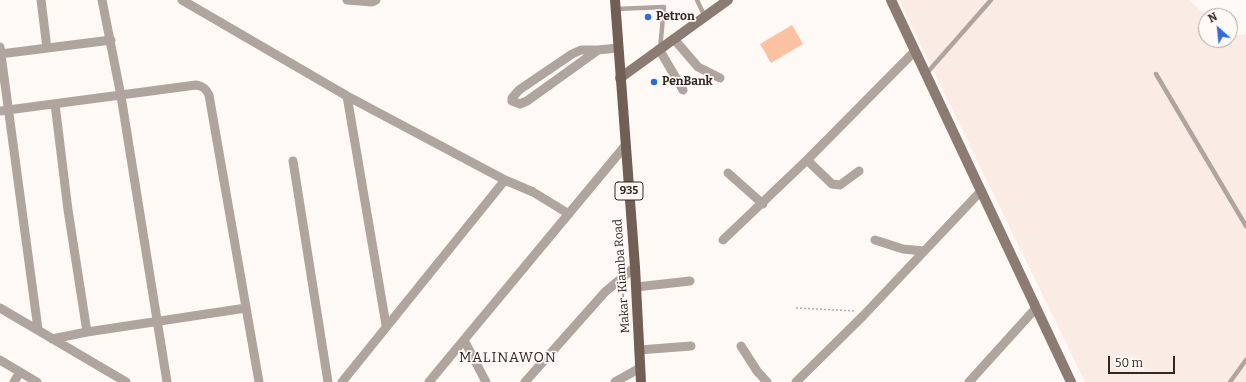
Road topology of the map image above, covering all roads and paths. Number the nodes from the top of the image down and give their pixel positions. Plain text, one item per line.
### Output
1 (41, 0) edge
2 (102, 0) edge
3 (182, 0) edge
4 (347, 0) edge
5 (376, 0) edge
6 (696, 0) edge
7 (728, 0) edge
8 (891, 0) edge
9 (991, 0) edge
10 (615, 4) edge
11 (705, 17) junction
12 (674, 39) junction
13 (111, 40) junction
14 (47, 48) junction
15 (618, 48) junction
16 (660, 49) junction
17 (598, 50) junction
18 (0, 52) edge
19 (915, 52) junction
20 (926, 74) junction
21 (1156, 74) dead end
22 (620, 78) junction
23 (720, 78) dead end
24 (683, 90) dead end
25 (121, 96) junction
26 (347, 96) junction
27 (55, 104) junction
28 (5, 111) edge
29 (625, 146) junction
30 (807, 160) junction
31 (293, 161) dead end
32 (859, 171) dead end
33 (728, 174) dead end
34 (505, 180) junction
35 (981, 191) junction
36 (763, 204) junction
37 (569, 214) junction
38 (1246, 226) edge
39 (723, 240) dead end
40 (875, 240) dead end
41 (924, 252) junction
42 (635, 267) junction
43 (690, 281) dead end
44 (636, 287) junction
45 (0, 308) edge
46 (246, 308) junction
47 (796, 308) dead end
48 (1036, 308) junction
49 (868, 311) junction
50 (157, 322) junction
51 (386, 325) junction
52 (38, 329) junction
53 (87, 332) junction
54 (52, 339) junction
55 (464, 340) junction
56 (691, 346) dead end
57 (741, 346) dead end
58 (639, 350) junction
59 (0, 360) edge
60 (1246, 360) edge
61 (640, 368) junction
62 (20, 372) junction
63 (14, 382) edge
64 (37, 382) edge
65 (126, 382) edge
66 (167, 382) edge
67 (259, 382) edge
68 (328, 382) edge
69 (342, 382) edge
70 (429, 382) edge
71 (486, 382) edge
72 (525, 382) edge
73 (615, 382) edge
74 (641, 382) edge
75 (767, 382) edge
76 (796, 382) edge
77 (969, 382) edge
78 (1072, 382) edge
79 (1230, 382) edge

1 - 14 street
2 - 13 street
3 - 26 street
4 - 5 street
6 - 11 lane
7 - 11 street
8 - 19 street
9 - 20 lane
10 - 15 main road, Makar-Kiamba Road / 935
10 - 16 lane
11 - 12 street
12 - 16 street
12 - 23 street
13 - 14 street
13 - 25 street
14 - 18 street
15 - 17 street
15 - 22 main road, Makar-Kiamba Road / 935
16 - 22 street
16 - 24 street
17 - 17 street
18 - 28 street
19 - 20 street
19 - 30 street
20 - 35 street
21 - 38 lane
22 - 29 main road, Makar-Kiamba Road / 935
25 - 27 street
25 - 46 street
25 - 50 street
26 - 34 street
26 - 51 street
27 - 28 street
27 - 53 street
28 - 52 street
29 - 37 street
29 - 42 main road, Makar-Kiamba Road / 935
30 - 32 street
30 - 36 street
31 - 68 street
33 - 36 street
34 - 37 street
34 - 51 street
35 - 41 street
35 - 48 street
36 - 39 street
37 - 55 street
40 - 41 street
41 - 49 street
42 - 44 main road, Makar-Kiamba Road / 935
42 - 72 street
43 - 44 street
44 - 58 main road, Makar-Kiamba Road / 935
45 - 52 street
46 - 50 street
46 - 67 street
47 - 49 path
48 - 77 street
48 - 78 street
49 - 76 street
50 - 53 street
50 - 66 street
51 - 69 street
52 - 54 street
53 - 54 street
54 - 65 street
55 - 70 street
55 - 71 street
56 - 58 street
57 - 75 street
58 - 61 main road, Makar-Kiamba Road / 935
59 - 62 street
60 - 79 lane
61 - 73 street
61 - 74 main road, Makar-Kiamba Road / 935
62 - 63 street
62 - 64 street

